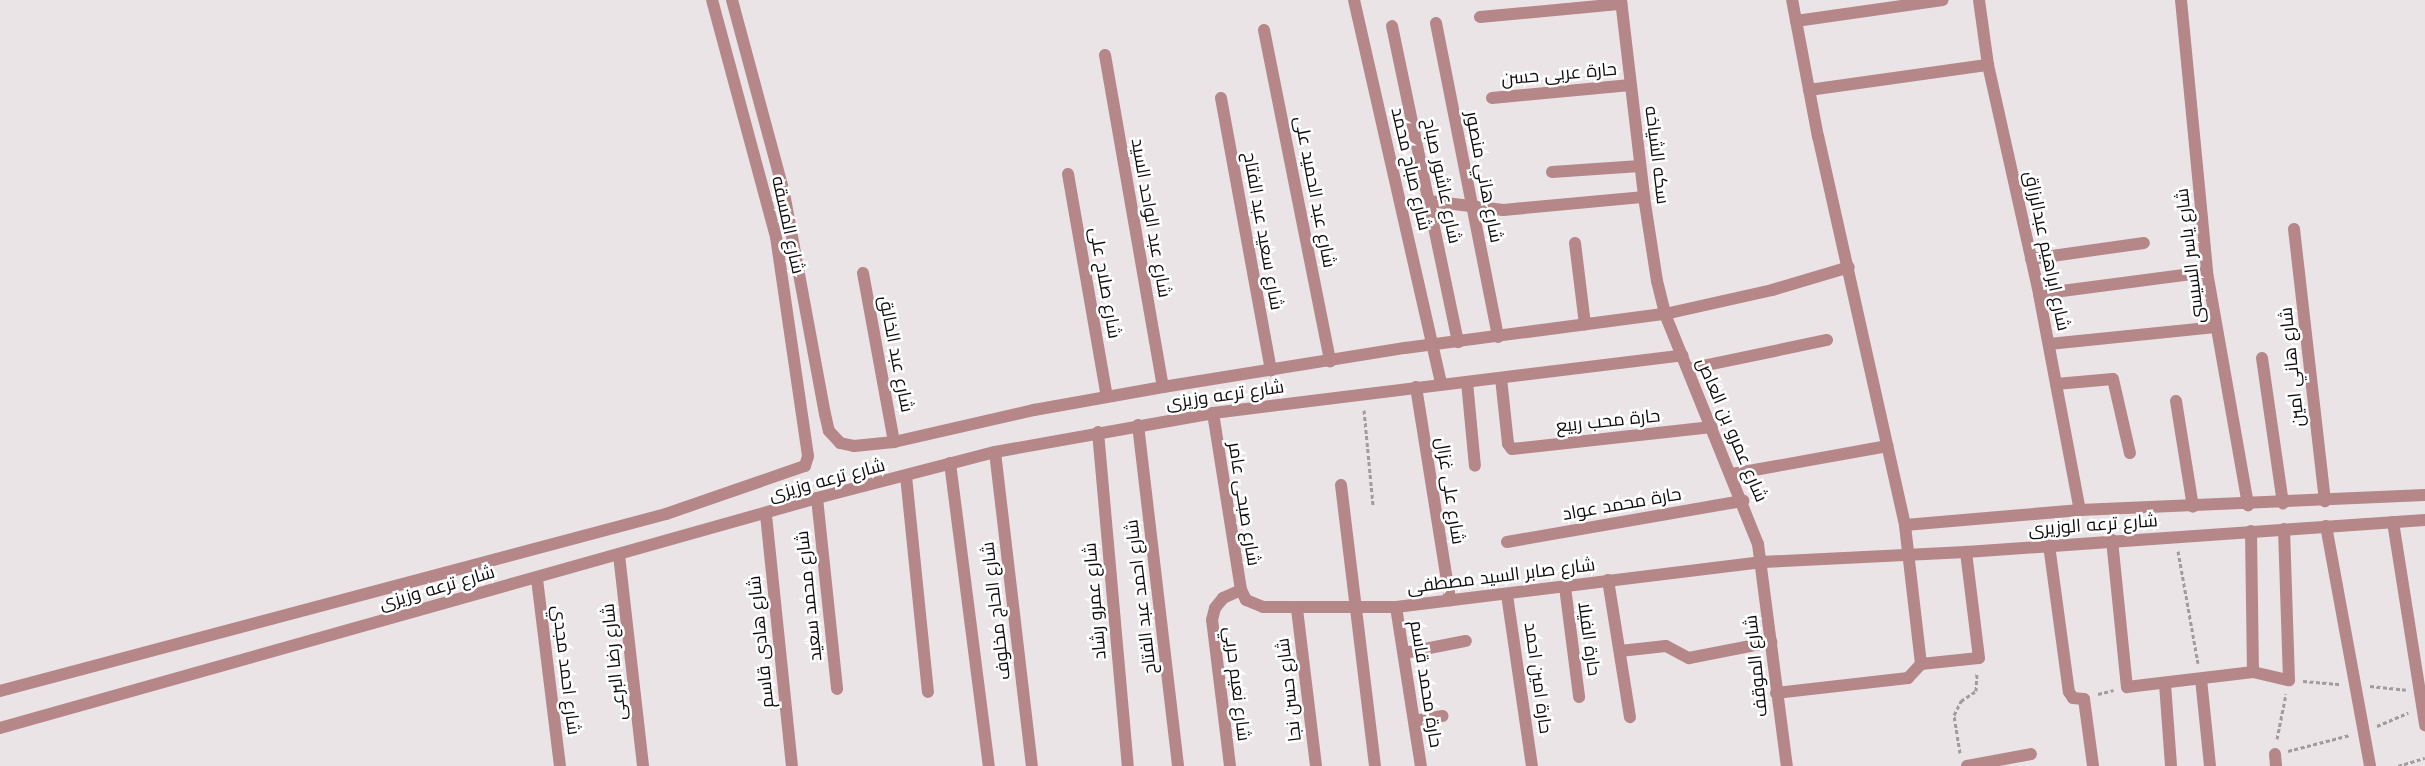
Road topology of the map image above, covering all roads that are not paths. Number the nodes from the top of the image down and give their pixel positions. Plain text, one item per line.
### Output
1 (712, 0) edge
2 (732, 0) edge
3 (1354, 0) edge
4 (1792, 0) edge
5 (1943, 0) edge
6 (1979, 0) edge
7 (2181, 0) edge
8 (1621, 2) edge
9 (1480, 16) dead end
10 (1796, 21) junction
11 (1436, 23) dead end
12 (1392, 26) dead end
13 (1264, 30) dead end
14 (1105, 55) dead end
15 (1988, 66) junction
16 (1630, 85) junction
17 (1809, 90) junction
18 (1221, 98) dead end
19 (1492, 98) dead end
20 (1640, 166) junction
21 (1552, 172) dead end
22 (1068, 174) dead end
23 (1644, 197) junction
24 (1428, 201) junction
25 (1471, 207) junction
26 (2294, 229) dead end
27 (1575, 242) dead end
28 (2144, 243) dead end
29 (2031, 259) junction
30 (1849, 267) junction
31 (2207, 272) junction
32 (863, 273) dead end
33 (2039, 294) junction
34 (1665, 314) junction
35 (1585, 324) junction
36 (2216, 327) junction
37 (1498, 337) junction
38 (1827, 340) dead end
39 (1458, 342) junction
40 (2048, 344) junction
41 (1433, 346) junction
42 (1682, 355) junction
43 (2262, 358) dead end
44 (1330, 361) junction
45 (1271, 370) junction
46 (1688, 370) junction
47 (1501, 378) junction
48 (1467, 382) junction
49 (1441, 384) junction
50 (2056, 384) junction
51 (1162, 387) junction
52 (1416, 387) junction
53 (1107, 397) junction
54 (2176, 401) dead end
55 (1213, 413) junction
56 (1138, 425) junction
57 (1712, 427) junction
58 (1098, 432) junction
59 (894, 442) junction
60 (840, 443) joint
61 (1888, 446) junction
62 (995, 452) junction
63 (2130, 453) dead end
64 (806, 462) joint
65 (950, 463) junction
66 (1475, 466) dead end
67 (1732, 474) junction
68 (906, 476) junction
69 (1341, 485) dead end
70 (2425, 495) edge
71 (817, 498) junction
72 (1743, 501) junction
73 (2325, 501) junction
74 (2283, 503) junction
75 (2248, 505) junction
76 (2193, 507) junction
77 (2080, 510) junction
78 (766, 515) junction
79 (2425, 520) edge
80 (2393, 522) junction
81 (1905, 525) junction
82 (2326, 526) junction
83 (2284, 529) junction
84 (2251, 531) junction
85 (2112, 540) junction
86 (1507, 542) dead end
87 (2049, 545) junction
88 (1966, 552) junction
89 (1908, 554) junction
90 (619, 555) junction
91 (1762, 562) junction
92 (537, 579) junction
93 (1608, 580) junction
94 (1564, 587) junction
95 (1243, 595) junction
96 (1507, 595) junction
97 (1450, 600) junction
98 (1358, 608) junction
99 (1396, 608) junction
100 (1297, 609) junction
101 (1466, 641) dead end
102 (1771, 642) junction
103 (1620, 651) junction
104 (1404, 653) junction
105 (1921, 664) junction
106 (2253, 672) junction
107 (2201, 678) junction
108 (2165, 684) junction
109 (837, 690) dead end
110 (0, 691) edge
111 (928, 692) dead end
112 (1776, 693) junction
113 (1579, 696) dead end
114 (2423, 708) edge
115 (1443, 716) dead end
116 (1630, 717) dead end
117 (1414, 721) junction
118 (2425, 725) edge
119 (0, 728) edge
120 (2031, 754) dead end
121 (1964, 762) edge
122 (560, 766) edge
123 (643, 766) edge
124 (792, 766) edge
125 (989, 766) edge
126 (1032, 766) edge
127 (1128, 766) edge
128 (1178, 766) edge
129 (1230, 766) edge
130 (1316, 766) edge
131 (1375, 766) edge
132 (1421, 766) edge
133 (1532, 766) edge
134 (1787, 766) edge
135 (2093, 766) edge
136 (2171, 766) edge
137 (2210, 766) edge
138 (2370, 766) edge

1 - 64 street, شارع المسقه
2 - 60 street, شارع المسقه
3 - 41 street, شارع صباح محمد
4 - 10 street
5 - 10 street
6 - 15 street, شارع ابراهيم عبدالرزاق
7 - 31 street, شارع ياسر السيسى
8 - 9 street
8 - 16 street, سكه الشياخه
10 - 17 street
11 - 25 street, شارع هاني منصور
12 - 24 street, شارع عاشور صباح
13 - 44 street, شارع عبد الحميد على
14 - 51 street, شارع عبد الواحد السيد
15 - 17 street
15 - 29 street, شارع ابراهيم عبدالرزاق
16 - 19 street, حارة عربى حسن
16 - 20 street, سكه الشياخه
17 - 30 street
18 - 45 street, شارع سعيد عبد الفتاح
20 - 21 street
20 - 23 street, سكه الشياخه
22 - 53 street, شارع صلاح على
23 - 25 street
23 - 34 street, سكه الشياخه
24 - 25 street
24 - 39 street, شارع عاشور صباح
25 - 37 street, شارع هاني منصور
26 - 73 street, شارع هاني امين
27 - 35 street
28 - 29 street
29 - 33 street, شارع ابراهيم عبدالرزاق
30 - 34 street, شارع ترعه وزيزى
30 - 61 street
31 - 33 street
31 - 36 street, شارع ياسر السيسى
32 - 59 street, شارع عبد الخالق
33 - 40 street, شارع ابراهيم عبدالرزاق
34 - 35 street, شارع ترعه وزيزى
34 - 42 street, شارع عمرو بن العاص
35 - 37 street, شارع ترعه وزيزى
36 - 40 street
36 - 75 street, شارع ياسر السيسى
37 - 39 street, شارع ترعه وزيزى
38 - 46 street
39 - 41 street, شارع ترعه وزيزى
40 - 50 street, شارع ابراهيم عبدالرزاق
41 - 44 street, شارع ترعه وزيزى
41 - 49 street, شارع صباح محمد
42 - 46 street, شارع عمرو بن العاص
42 - 47 street, شارع ترعه وزيزى
43 - 74 street
44 - 45 street, شارع ترعه وزيزى
45 - 51 street, شارع ترعه وزيزى
46 - 57 street, شارع عمرو بن العاص
47 - 48 street, شارع ترعه وزيزى
47 - 57 street, حارة محب ربيع
48 - 49 street, شارع ترعه وزيزى
48 - 66 street
49 - 52 street, شارع ترعه وزيزى
50 - 63 street
50 - 77 street, شارع ابراهيم عبدالرزاق
51 - 53 street, شارع ترعه وزيزى
52 - 55 street, شارع ترعه وزيزى
52 - 97 street, شارع على غزال
53 - 59 street, شارع ترعه وزيزى
54 - 76 street
55 - 56 street, شارع ترعه وزيزى
55 - 95 street, شارع صبحى عامر
56 - 58 street, شارع ترعه وزيزى
56 - 128 street, شارع احمد عبد الفتاح
57 - 67 street, شارع عمرو بن العاص
58 - 62 street, شارع ترعه وزيزى
58 - 127 street, شارع عمرو رشاد
59 - 60 street, شارع ترعه وزيزى
61 - 67 street
61 - 81 street
62 - 65 street, شارع ترعه وزيزى
62 - 126 street, شارع الحاج مخلوف
64 - 110 street, شارع ترعه وزيزى
65 - 68 street, شارع ترعه وزيزى
65 - 125 street
67 - 72 street, شارع عمرو بن العاص
68 - 71 street, شارع ترعه وزيزى
68 - 111 street
69 - 98 street
70 - 73 street, شارع ترعه الوزيرى
71 - 78 street, شارع ترعه وزيزى
71 - 109 street, شارع محمد سعيد
72 - 86 street, حارة محمد عواد
72 - 91 street, شارع عمرو بن العاص
73 - 74 street, شارع ترعه الوزيرى
74 - 75 street, شارع ترعه الوزيرى
75 - 76 street, شارع ترعه الوزيرى
76 - 77 street, شارع ترعه الوزيرى
77 - 81 street, شارع ترعه الوزيرى
78 - 90 street, شارع ترعه وزيزى
78 - 124 street, شارع هادى قاسم
79 - 80 street, شارع ترعه الوزيرى
80 - 82 street, شارع ترعه الوزيرى
80 - 114 street
81 - 89 street
82 - 83 street, شارع ترعه الوزيرى
82 - 138 street
83 - 84 street, شارع ترعه الوزيرى
83 - 106 street
84 - 85 street, شارع ترعه الوزيرى
84 - 106 street
85 - 87 street, شارع ترعه الوزيرى
85 - 108 street
87 - 88 street, شارع ترعه الوزيرى
87 - 135 street
88 - 89 street, شارع ترعه الوزيرى
88 - 105 street
89 - 91 street, شارع ترعه الوزيرى
89 - 105 street
90 - 92 street, شارع ترعه وزيزى
90 - 123 street, شارع رضا البرعى
91 - 93 street, شارع صابر السيد مصطفى
91 - 102 street, شارع الموقف
92 - 119 street, شارع ترعه وزيزى
92 - 122 street, شارع احمد مجدي
93 - 94 street, شارع صابر السيد مصطفى
93 - 103 street
94 - 96 street, شارع صابر السيد مصطفى
94 - 113 street, حارة الفيلا
95 - 100 street, شارع صابر السيد مصطفى
95 - 129 street, شارع نعيم حربي
96 - 97 street, شارع صابر السيد مصطفى
96 - 133 street, حارة امين احمد
97 - 99 street, شارع صابر السيد مصطفى
98 - 99 street, شارع صابر السيد مصطفى
98 - 100 street, شارع صابر السيد مصطفى
98 - 131 street
99 - 104 street, حارة محمد قاسم
100 - 130 street, شارع حسن نجا
101 - 104 street
102 - 103 street
102 - 112 street, شارع الموقف
103 - 116 street
104 - 117 street, حارة محمد قاسم
105 - 112 street
106 - 107 street
107 - 108 street
107 - 137 street
108 - 136 street
112 - 134 street, شارع الموقف
114 - 118 street
115 - 117 street
117 - 132 street, حارة محمد قاسم
120 - 121 street

